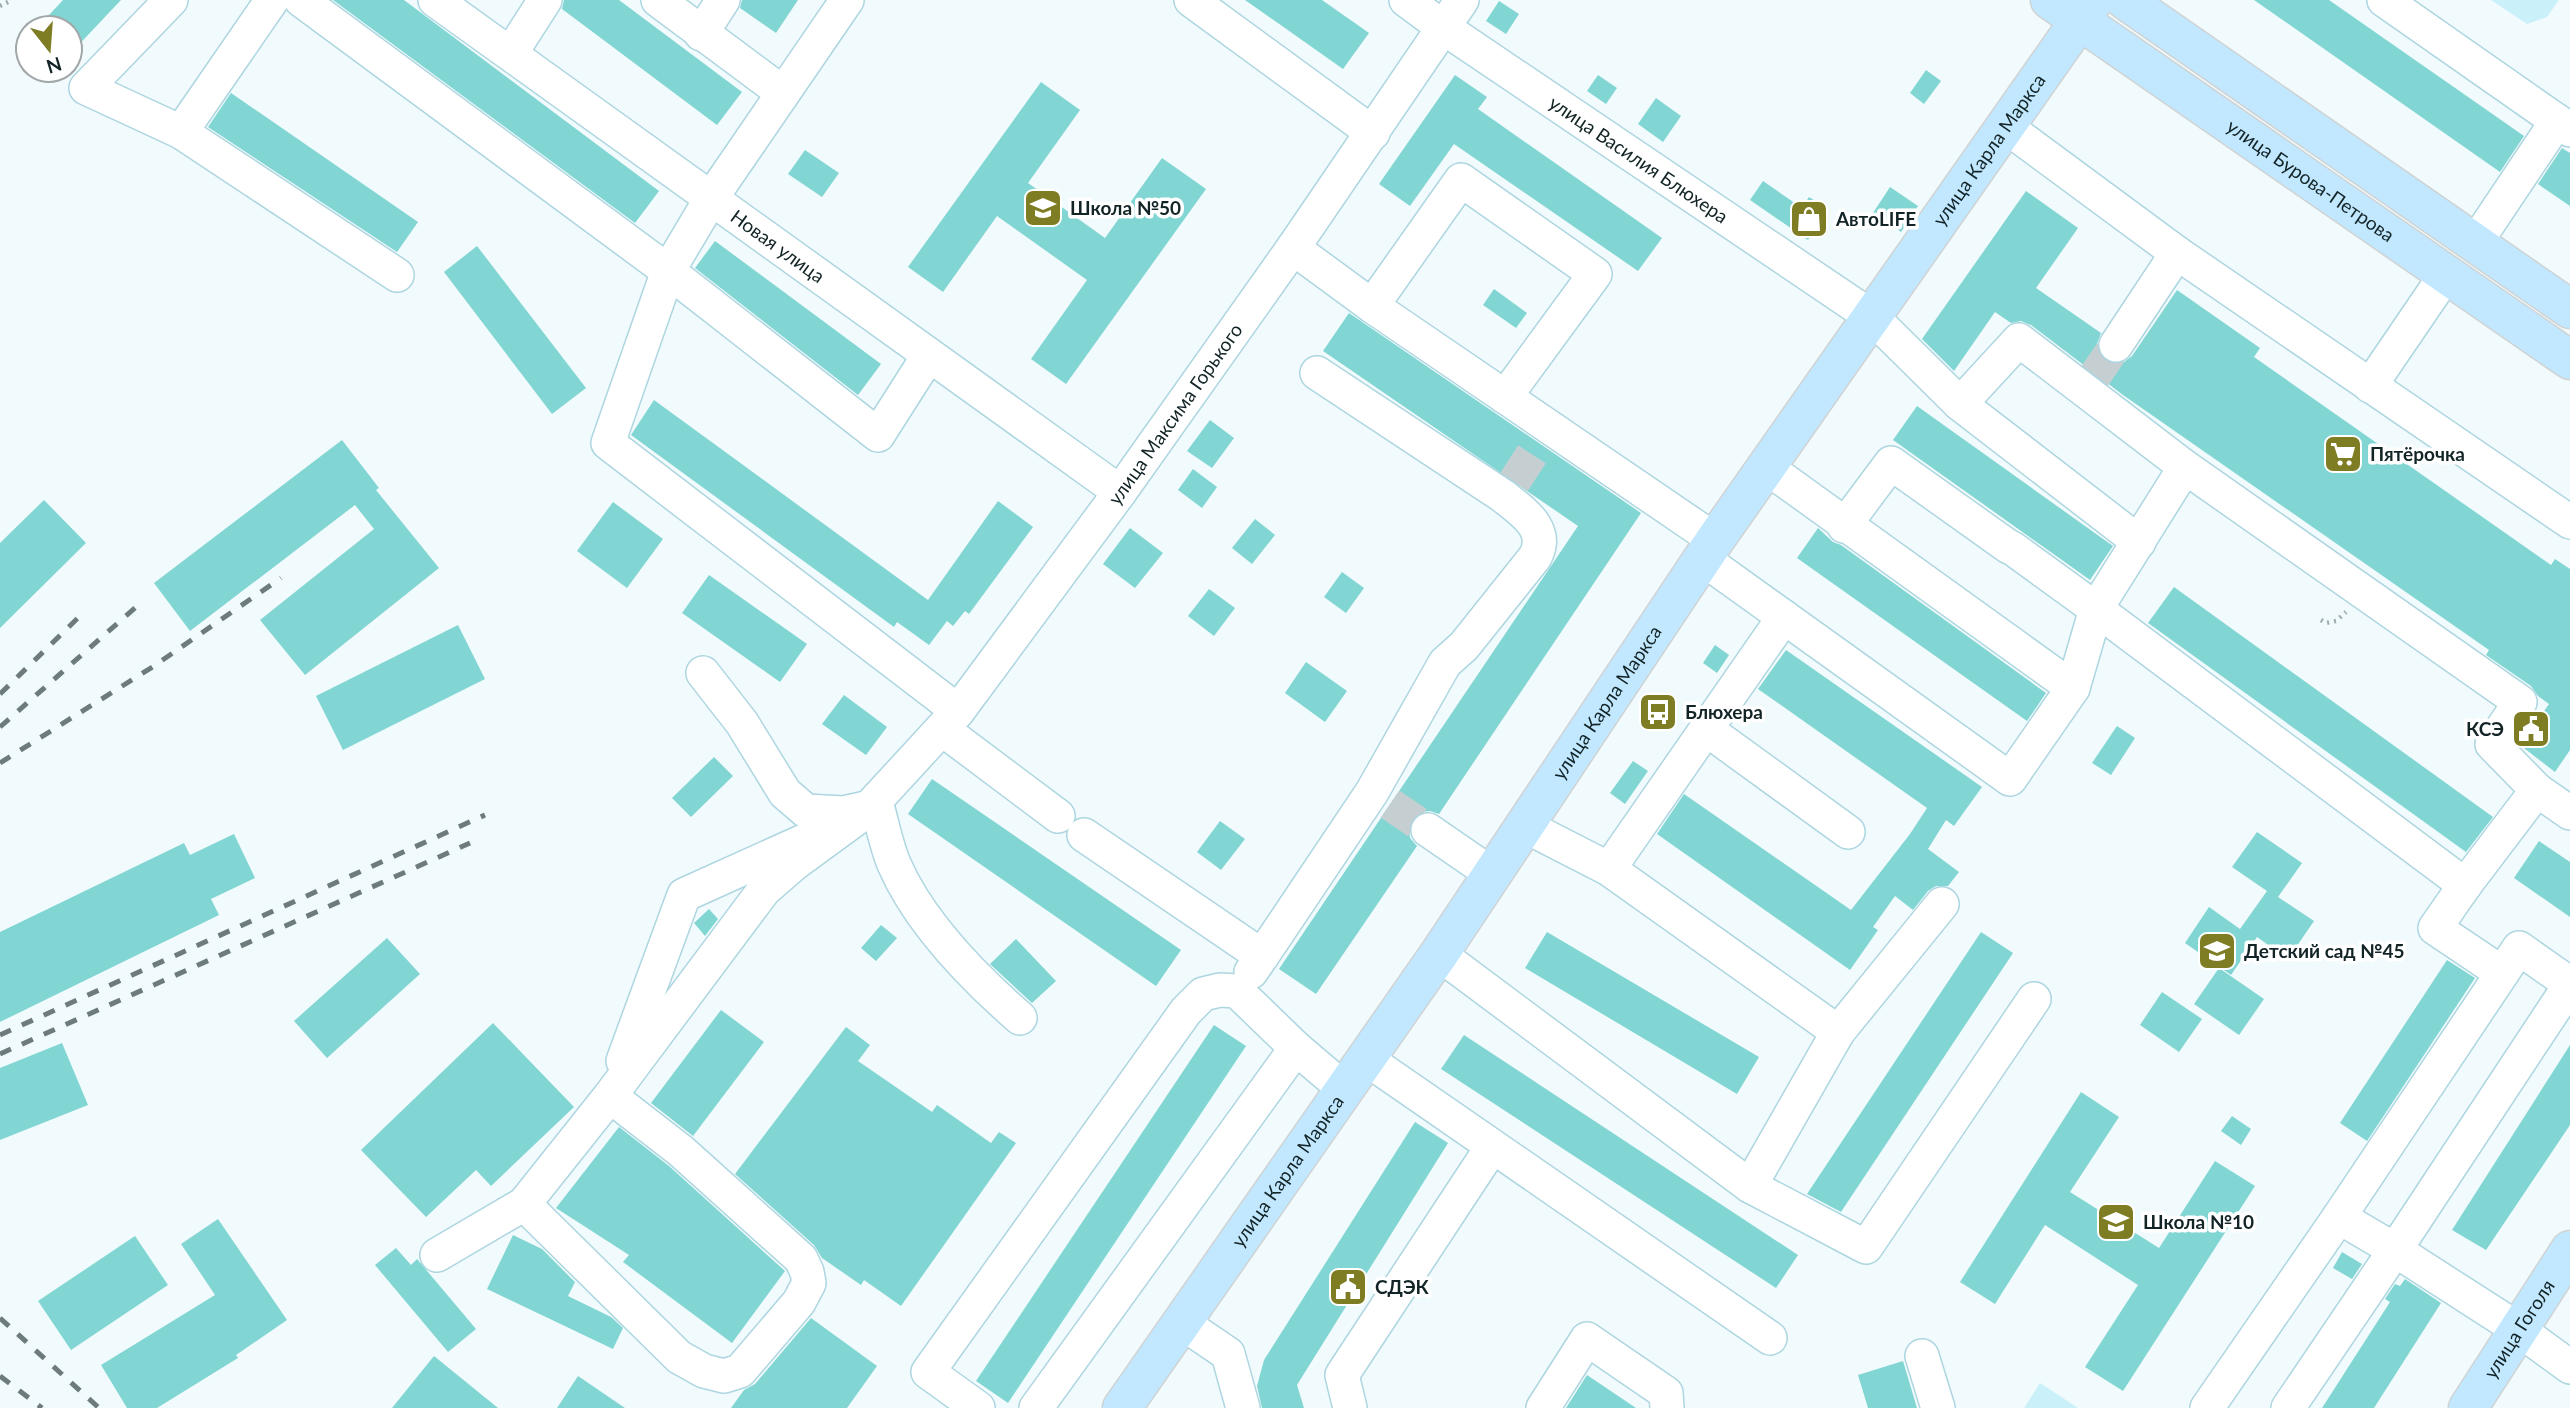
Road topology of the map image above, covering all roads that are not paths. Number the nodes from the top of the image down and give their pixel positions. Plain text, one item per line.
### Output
1 (171, 0) edge
2 (272, 0) edge
3 (301, 0) edge
4 (435, 0) edge
5 (545, 0) edge
6 (658, 0) edge
7 (723, 0) edge
8 (847, 0) edge
9 (1191, 0) edge
10 (1406, 0) edge
11 (1462, 0) edge
12 (2125, 0) edge
13 (2384, 0) edge
14 (2074, 6) edge
15 (1444, 29) junction
16 (701, 34) junction
17 (511, 53) junction
18 (783, 93) junction
19 (2566, 124) edge
20 (2006, 126) junction
21 (181, 132) junction
22 (1373, 133) junction
23 (712, 197) junction
24 (2476, 242) junction
25 (1293, 248) junction
26 (2176, 253) junction
27 (668, 271) junction
28 (2447, 273) junction
29 (397, 275) dead end
30 (1372, 306) junction
31 (2570, 309) edge
32 (1872, 317) junction
33 (2116, 345) tunnel mouth
34 (929, 355) junction
35 (2570, 360) edge
36 (1317, 373) dead end
37 (2370, 386) junction
38 (1505, 397) junction
39 (1960, 404) junction
40 (1766, 467) junction
41 (2185, 467) junction
42 (1120, 492) junction
43 (2570, 523) edge
44 (1844, 526) junction
45 (2138, 542) junction
46 (1709, 549) junction
47 (2096, 609) junction
48 (1784, 617) junction
49 (703, 673) dead end
50 (2073, 688) junction
51 (950, 720) junction
52 (1706, 729) junction
53 (2536, 790) junction
54 (871, 807) junction
55 (2570, 813) edge
56 (1058, 816) dead end
57 (1525, 826) junction
58 (1428, 830) tunnel mouth
59 (1848, 832) dead end
60 (1084, 835) dead end
61 (1609, 869) junction
62 (1492, 874) junction
63 (2465, 885) junction
64 (1942, 904) dead end
65 (1439, 954) junction
66 (1262, 956) junction
67 (2502, 973) junction
68 (2570, 984) edge
69 (1237, 991) junction
70 (2034, 999) dead end
71 (1020, 1018) dead end
72 (1838, 1032) junction
73 (1296, 1048) junction
74 (1365, 1058) junction
75 (1343, 1088) junction
76 (610, 1096) junction
77 (1492, 1147) junction
78 (1750, 1186) junction
79 (524, 1204) junction
80 (2339, 1217) junction
81 (2395, 1250) junction
82 (2570, 1251) edge
83 (437, 1255) dead end
84 (1181, 1322) junction
85 (2518, 1329) junction
86 (1770, 1338) dead end
87 (1922, 1356) dead end
88 (2570, 1367) edge
89 (978, 1408) edge
90 (1036, 1408) edge
91 (1122, 1408) edge
92 (1243, 1408) edge
93 (1350, 1408) edge
94 (1543, 1408) edge
95 (1667, 1408) edge
96 (1938, 1408) edge
97 (2207, 1408) edge
98 (2288, 1408) edge
99 (2468, 1408) edge

1 - 21 street
2 - 21 street
3 - 27 street
4 - 17 street, Новая улица
5 - 17 street
6 - 16 street
7 - 16 street
8 - 18 street
9 - 22 street
10 - 15 street, улица Василия Блюхера
11 - 15 street, улица Максима Горького
12 - 24 main road
13 - 19 street
14 - 20 main road, улица Карла Маркса
14 - 28 main road, улица Бурова-Петрова
15 - 22 street, улица Максима Горького
15 - 32 street, улица Василия Блюхера
16 - 18 street
17 - 23 street, Новая улица
18 - 23 street
19 - 24 street
20 - 26 street
20 - 32 main road, улица Карла Маркса
21 - 29 street
22 - 25 street, улица Максима Горького
23 - 27 street
23 - 34 street, Новая улица
24 - 31 main road
25 - 30 street
25 - 42 street, улица Максима Горького
26 - 33 street
26 - 37 street
27 - 34 street
27 - 51 street
28 - 35 main road, улица Бурова-Петрова
28 - 37 street
30 - 38 street
30 - 38 street
32 - 39 street, улица Василия Блюхера
32 - 40 main road, улица Карла Маркса
34 - 42 street, Новая улица
36 - 66 street
37 - 43 street
38 - 46 street
39 - 41 street
39 - 45 street, улица Василия Блюхера
40 - 44 street
40 - 46 main road, улица Карла Маркса
41 - 45 street
41 - 53 street
42 - 51 street, улица Максима Горького
44 - 47 street
44 - 50 street
45 - 47 street
46 - 48 street
46 - 57 main road, улица Карла Маркса
47 - 50 street
47 - 63 street
48 - 50 street
48 - 52 street
49 - 54 street
51 - 54 street, улица Максима Горького
51 - 56 street
52 - 59 street
52 - 61 street
53 - 55 street
53 - 63 street
54 - 71 street
54 - 76 street
54 - 76 street
57 - 61 street
57 - 62 main road, улица Карла Маркса
58 - 62 street
60 - 66 street
61 - 72 street
62 - 65 main road, улица Карла Маркса
63 - 67 street
64 - 72 street
65 - 74 main road, улица Карла Маркса
65 - 78 street
66 - 69 street
67 - 68 street
67 - 80 street
68 - 81 street
69 - 73 street
69 - 89 street
70 - 78 street
72 - 78 street
73 - 75 street
73 - 90 street
74 - 75 main road, улица Карла Маркса
74 - 77 street
75 - 84 main road, улица Карла Маркса
76 - 79 street
76 - 79 street
77 - 86 street
77 - 93 street
79 - 83 street
80 - 81 street
80 - 97 street
81 - 85 street
81 - 98 street
82 - 85 main road, улица Гоголя
84 - 91 main road, улица Карла Маркса
84 - 92 street
85 - 88 street
85 - 99 main road, улица Гоголя
87 - 96 street
94 - 95 street

